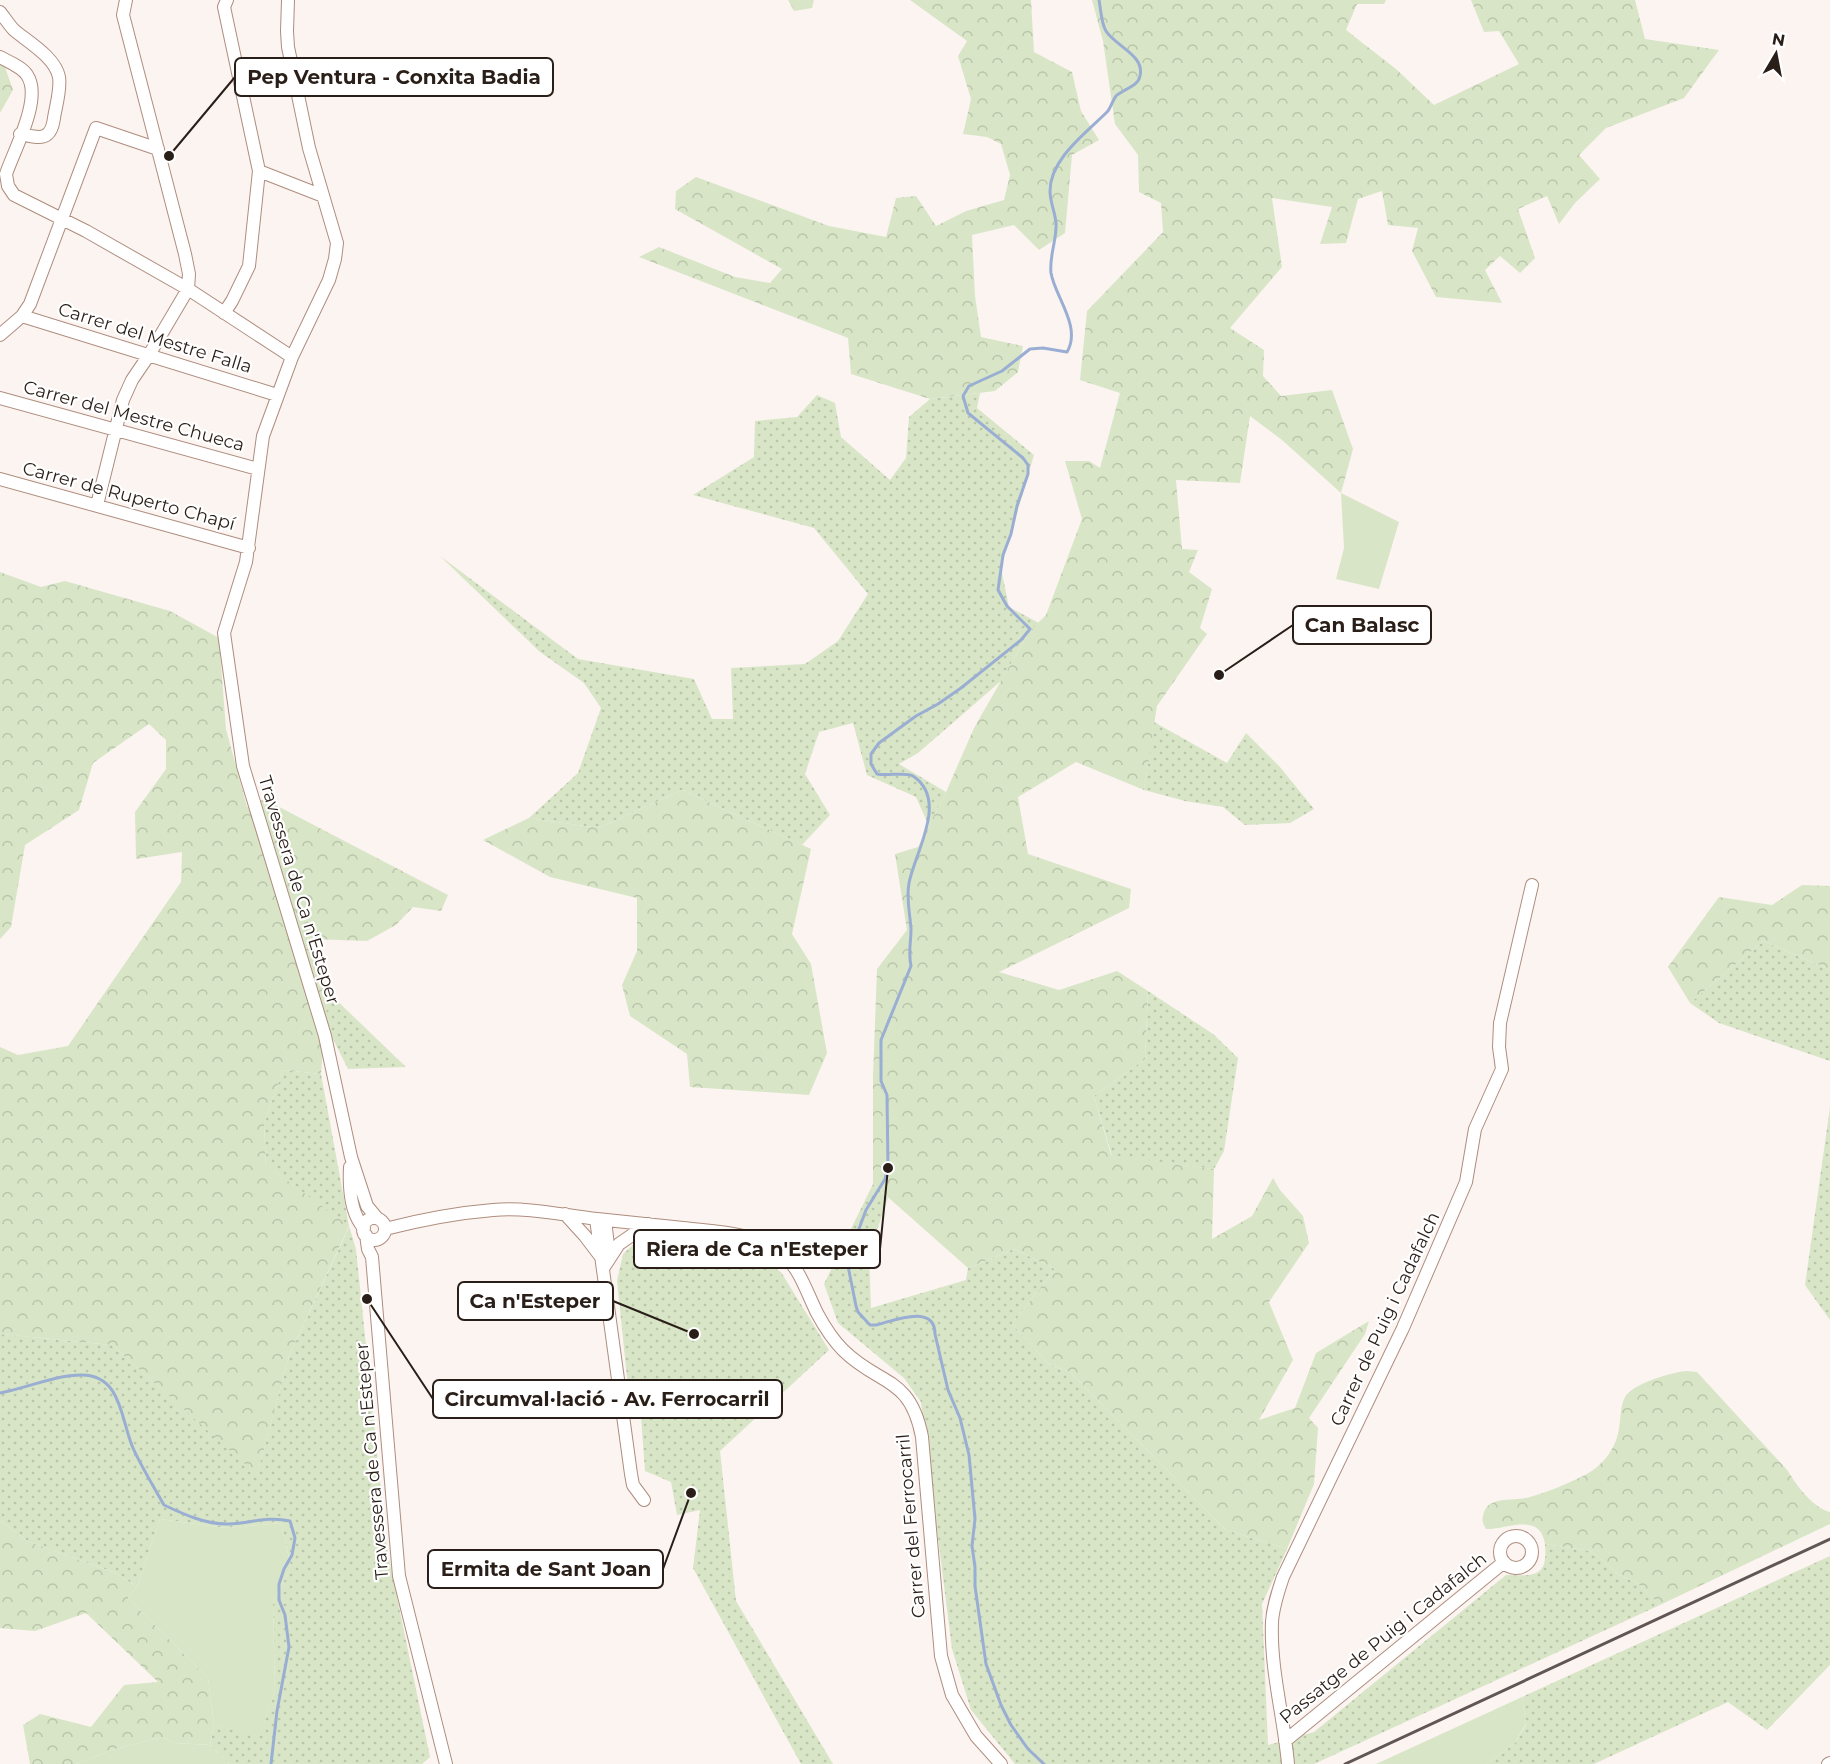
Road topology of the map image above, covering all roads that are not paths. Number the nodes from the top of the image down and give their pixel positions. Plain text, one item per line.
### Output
1 (126, 0) edge
2 (227, 0) edge
3 (288, 0) edge
4 (0, 12) edge
5 (0, 57) edge
6 (20, 134) junction
7 (158, 149) junction
8 (259, 171) junction
9 (323, 196) junction
10 (61, 219) junction
11 (188, 289) junction
12 (224, 313) junction
13 (22, 316) junction
14 (0, 335) edge
15 (150, 355) junction
16 (292, 357) junction
17 (277, 395) junction
18 (0, 398) edge
19 (115, 429) junction
20 (258, 469) junction
21 (0, 479) edge
22 (97, 505) junction
23 (249, 548) junction
24 (1532, 885) dead end
25 (351, 1157) junction
26 (565, 1215) junction
27 (601, 1219) junction
28 (648, 1224) junction
29 (381, 1226) junction
30 (365, 1232) junction
31 (372, 1257) junction
32 (605, 1261) junction
33 (644, 1500) dead end
34 (1504, 1562) dead end
35 (1285, 1741) junction
36 (446, 1764) edge
37 (1001, 1764) edge
38 (1288, 1764) edge

1 - 7 street
2 - 8 street
3 - 9 street
4 - 6 street
5 - 6 street
6 - 10 street
7 - 10 street
7 - 11 street
8 - 9 street
8 - 12 street
9 - 16 street
10 - 11 street
10 - 13 street
11 - 12 street
11 - 15 street
12 - 16 street
13 - 14 street
13 - 15 street, Carrer del Mestre Falla
15 - 17 street, Carrer del Mestre Falla
15 - 19 street
16 - 17 street
17 - 20 street
18 - 19 street, Carrer del Mestre Chueca
19 - 20 street, Carrer del Mestre Chueca
19 - 22 street
20 - 23 street
21 - 22 street, Carrer de Ruperto Chapí
22 - 23 street, Carrer de Ruperto Chapí
23 - 25 street, Travessera de Ca n'Esteper
24 - 35 street, Carrer de Puig i Cadafalch
25 - 29 street, Travessera de Ca n'Esteper
25 - 30 street, Travessera de Ca n'Esteper
26 - 27 street, Carrer del Ferrocarril
26 - 29 street, Carrer del Ferrocarril
26 - 32 street
27 - 28 street, Carrer del Ferrocarril
27 - 32 street
28 - 32 street
28 - 37 street, Carrer del Ferrocarril
29 - 30 street
29 - 30 street
29 - 31 street, Travessera de Ca n'Esteper
30 - 31 street, Travessera de Ca n'Esteper
31 - 36 street, Travessera de Ca n'Esteper
32 - 33 street
34 - 35 street, Passatge de Puig i Cadafalch
35 - 38 street, Carrer de Puig i Cadafalch

